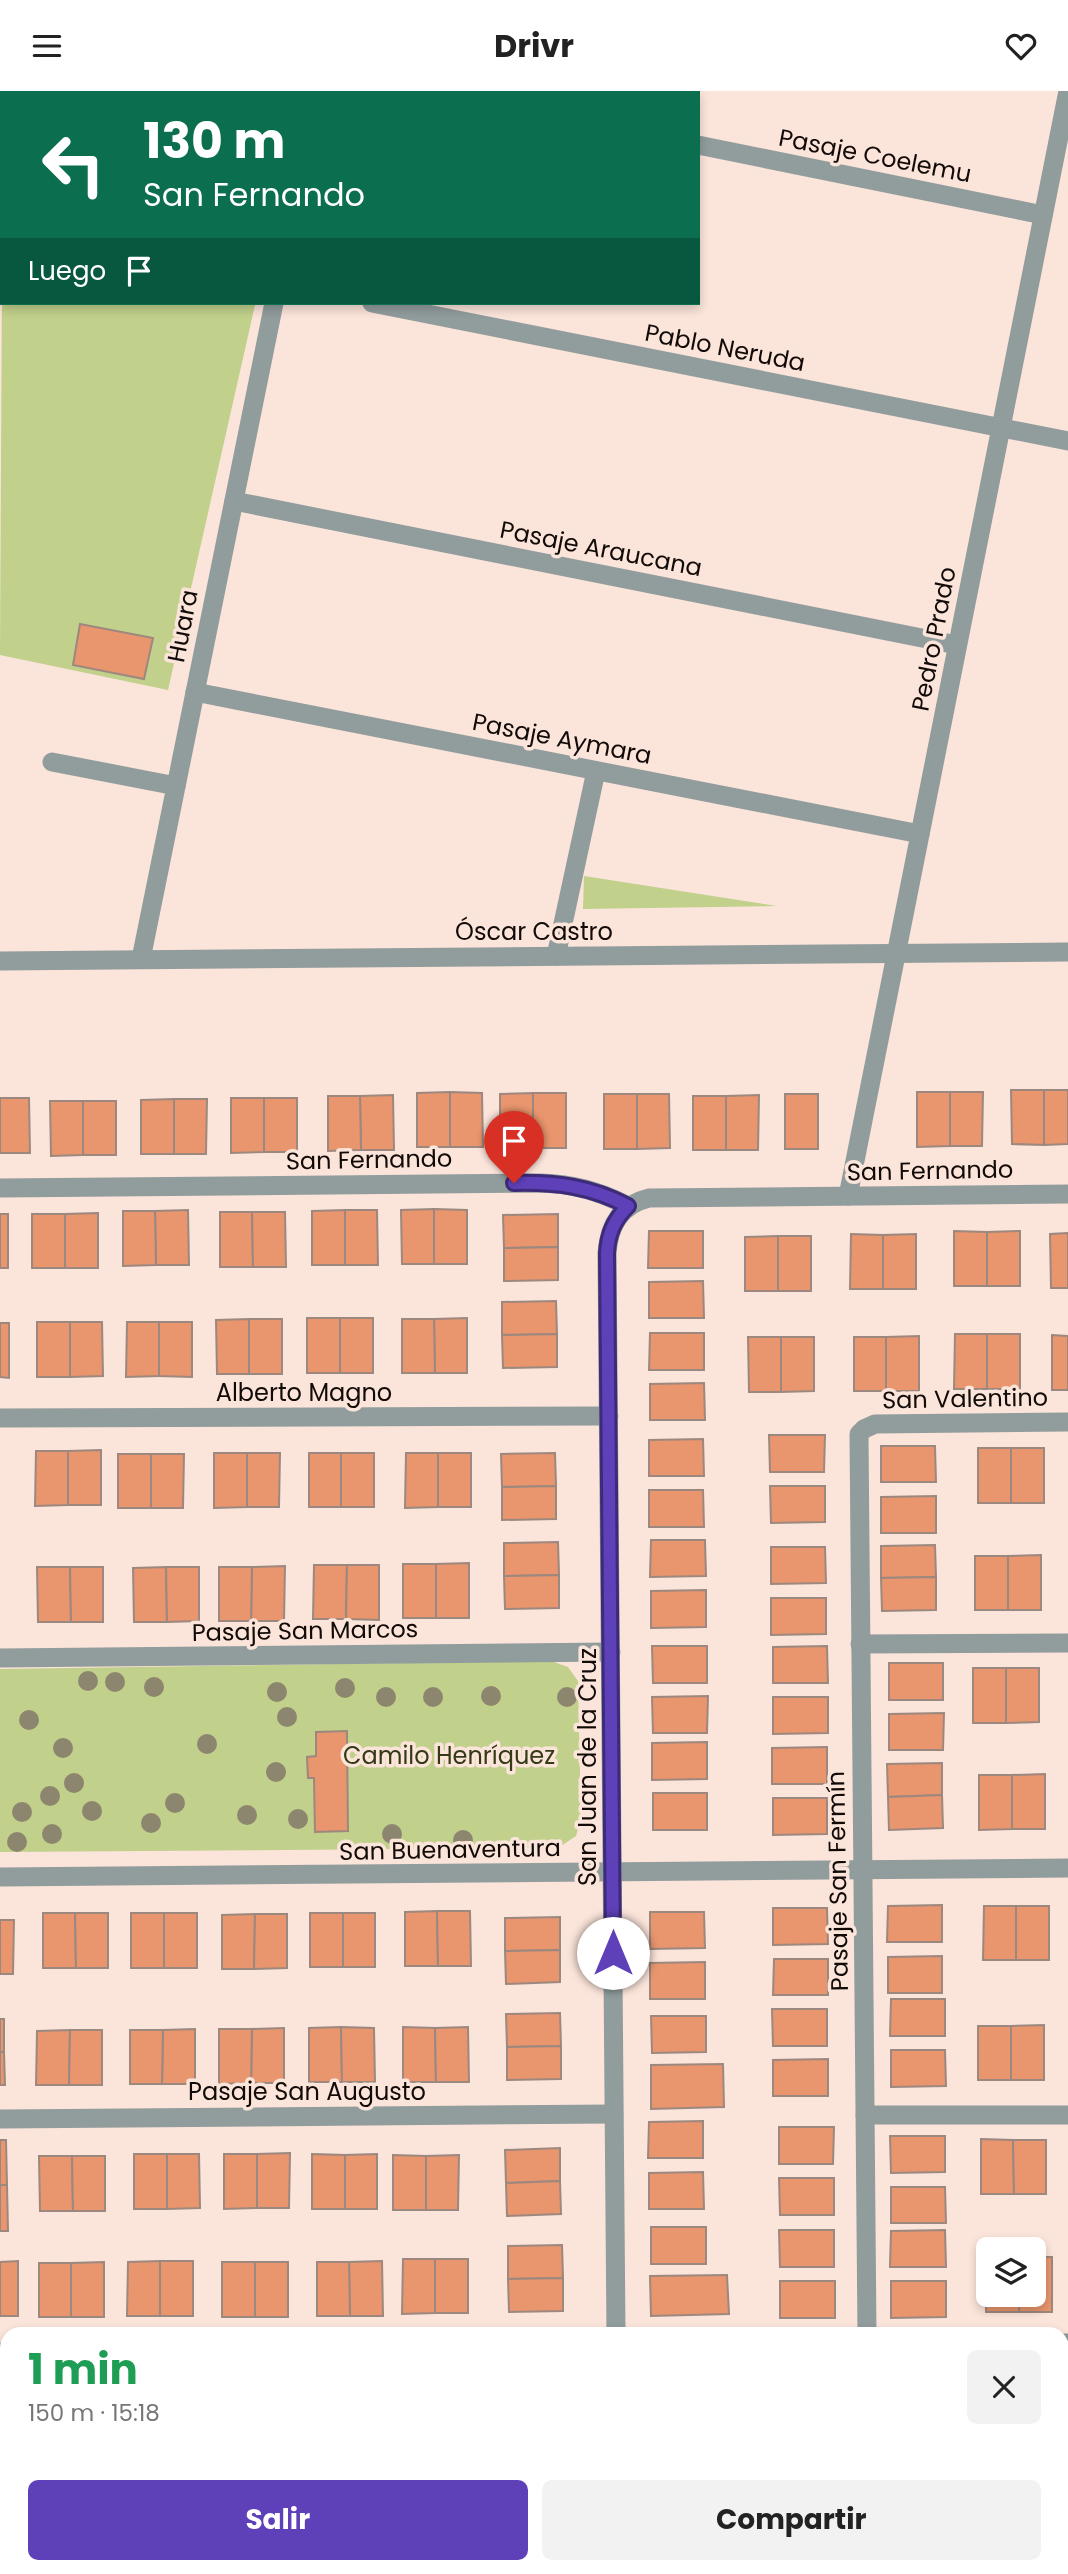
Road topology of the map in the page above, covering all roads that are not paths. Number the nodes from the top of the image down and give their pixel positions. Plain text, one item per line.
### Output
1 (1068, 91) edge
2 (700, 145) edge
3 (1043, 215) junction
4 (274, 305) edge
5 (382, 305) edge
6 (1000, 427) junction
7 (1068, 441) edge
8 (234, 501) junction
9 (957, 645) junction
10 (195, 692) junction
11 (52, 762) dead end
12 (596, 771) junction
13 (176, 786) junction
14 (920, 834) junction
15 (1068, 952) edge
16 (897, 953) junction
17 (556, 956) junction
18 (141, 960) junction
19 (0, 961) edge
20 (0, 1188) edge
21 (1068, 1194) edge
22 (848, 1196) junction
23 (628, 1206) junction
24 (609, 1416) junction
25 (0, 1418) edge
26 (1068, 1422) edge
27 (864, 1429) joint
28 (1068, 1643) edge
29 (860, 1644) junction
30 (611, 1652) junction
31 (0, 1658) edge
32 (1068, 1868) edge
33 (862, 1870) junction
34 (613, 1873) junction
35 (0, 1877) edge
36 (614, 2114) junction
37 (865, 2115) junction
38 (1068, 2115) edge
39 (0, 2119) edge
40 (615, 2327) edge
41 (867, 2327) edge

1 - 3 street, Pedro Prado
2 - 3 street, Pasaje Coelemu
3 - 6 street, Pedro Prado
4 - 8 street, Huara
5 - 6 street, Pablo Neruda
6 - 7 street, Pablo Neruda
6 - 9 street, Pedro Prado
8 - 9 street, Pasaje Araucana
8 - 10 street, Huara
9 - 14 street, Pedro Prado
10 - 12 street, Pasaje Aymara
10 - 13 street, Huara
11 - 13 street
12 - 14 street, Pasaje Aymara
12 - 17 street
13 - 18 street, Huara
14 - 16 street, Pedro Prado
15 - 16 street, Óscar Castro
16 - 17 street, Óscar Castro
16 - 22 street, Pedro Prado
17 - 18 street, Óscar Castro
18 - 19 street, Óscar Castro
20 - 23 street, San Fernando
21 - 22 street, San Fernando
22 - 23 street, San Fernando
23 - 24 street, San Juan de la Cruz
24 - 25 street, Alberto Magno
24 - 30 street, San Juan de la Cruz
26 - 27 street, San Valentino
27 - 29 street, Pasaje San Fermín
28 - 29 street
29 - 33 street, Pasaje San Fermín
30 - 31 street, Pasaje San Marcos
30 - 34 street, San Juan de la Cruz
32 - 33 street, San Buenaventura
33 - 34 street, San Buenaventura
33 - 37 street, Pasaje San Fermín
34 - 35 street, San Buenaventura
34 - 36 street, San Juan de la Cruz
36 - 39 street, Pasaje San Augusto
36 - 40 street, San Juan de la Cruz
37 - 38 street
37 - 41 street, Pasaje San Fermín

